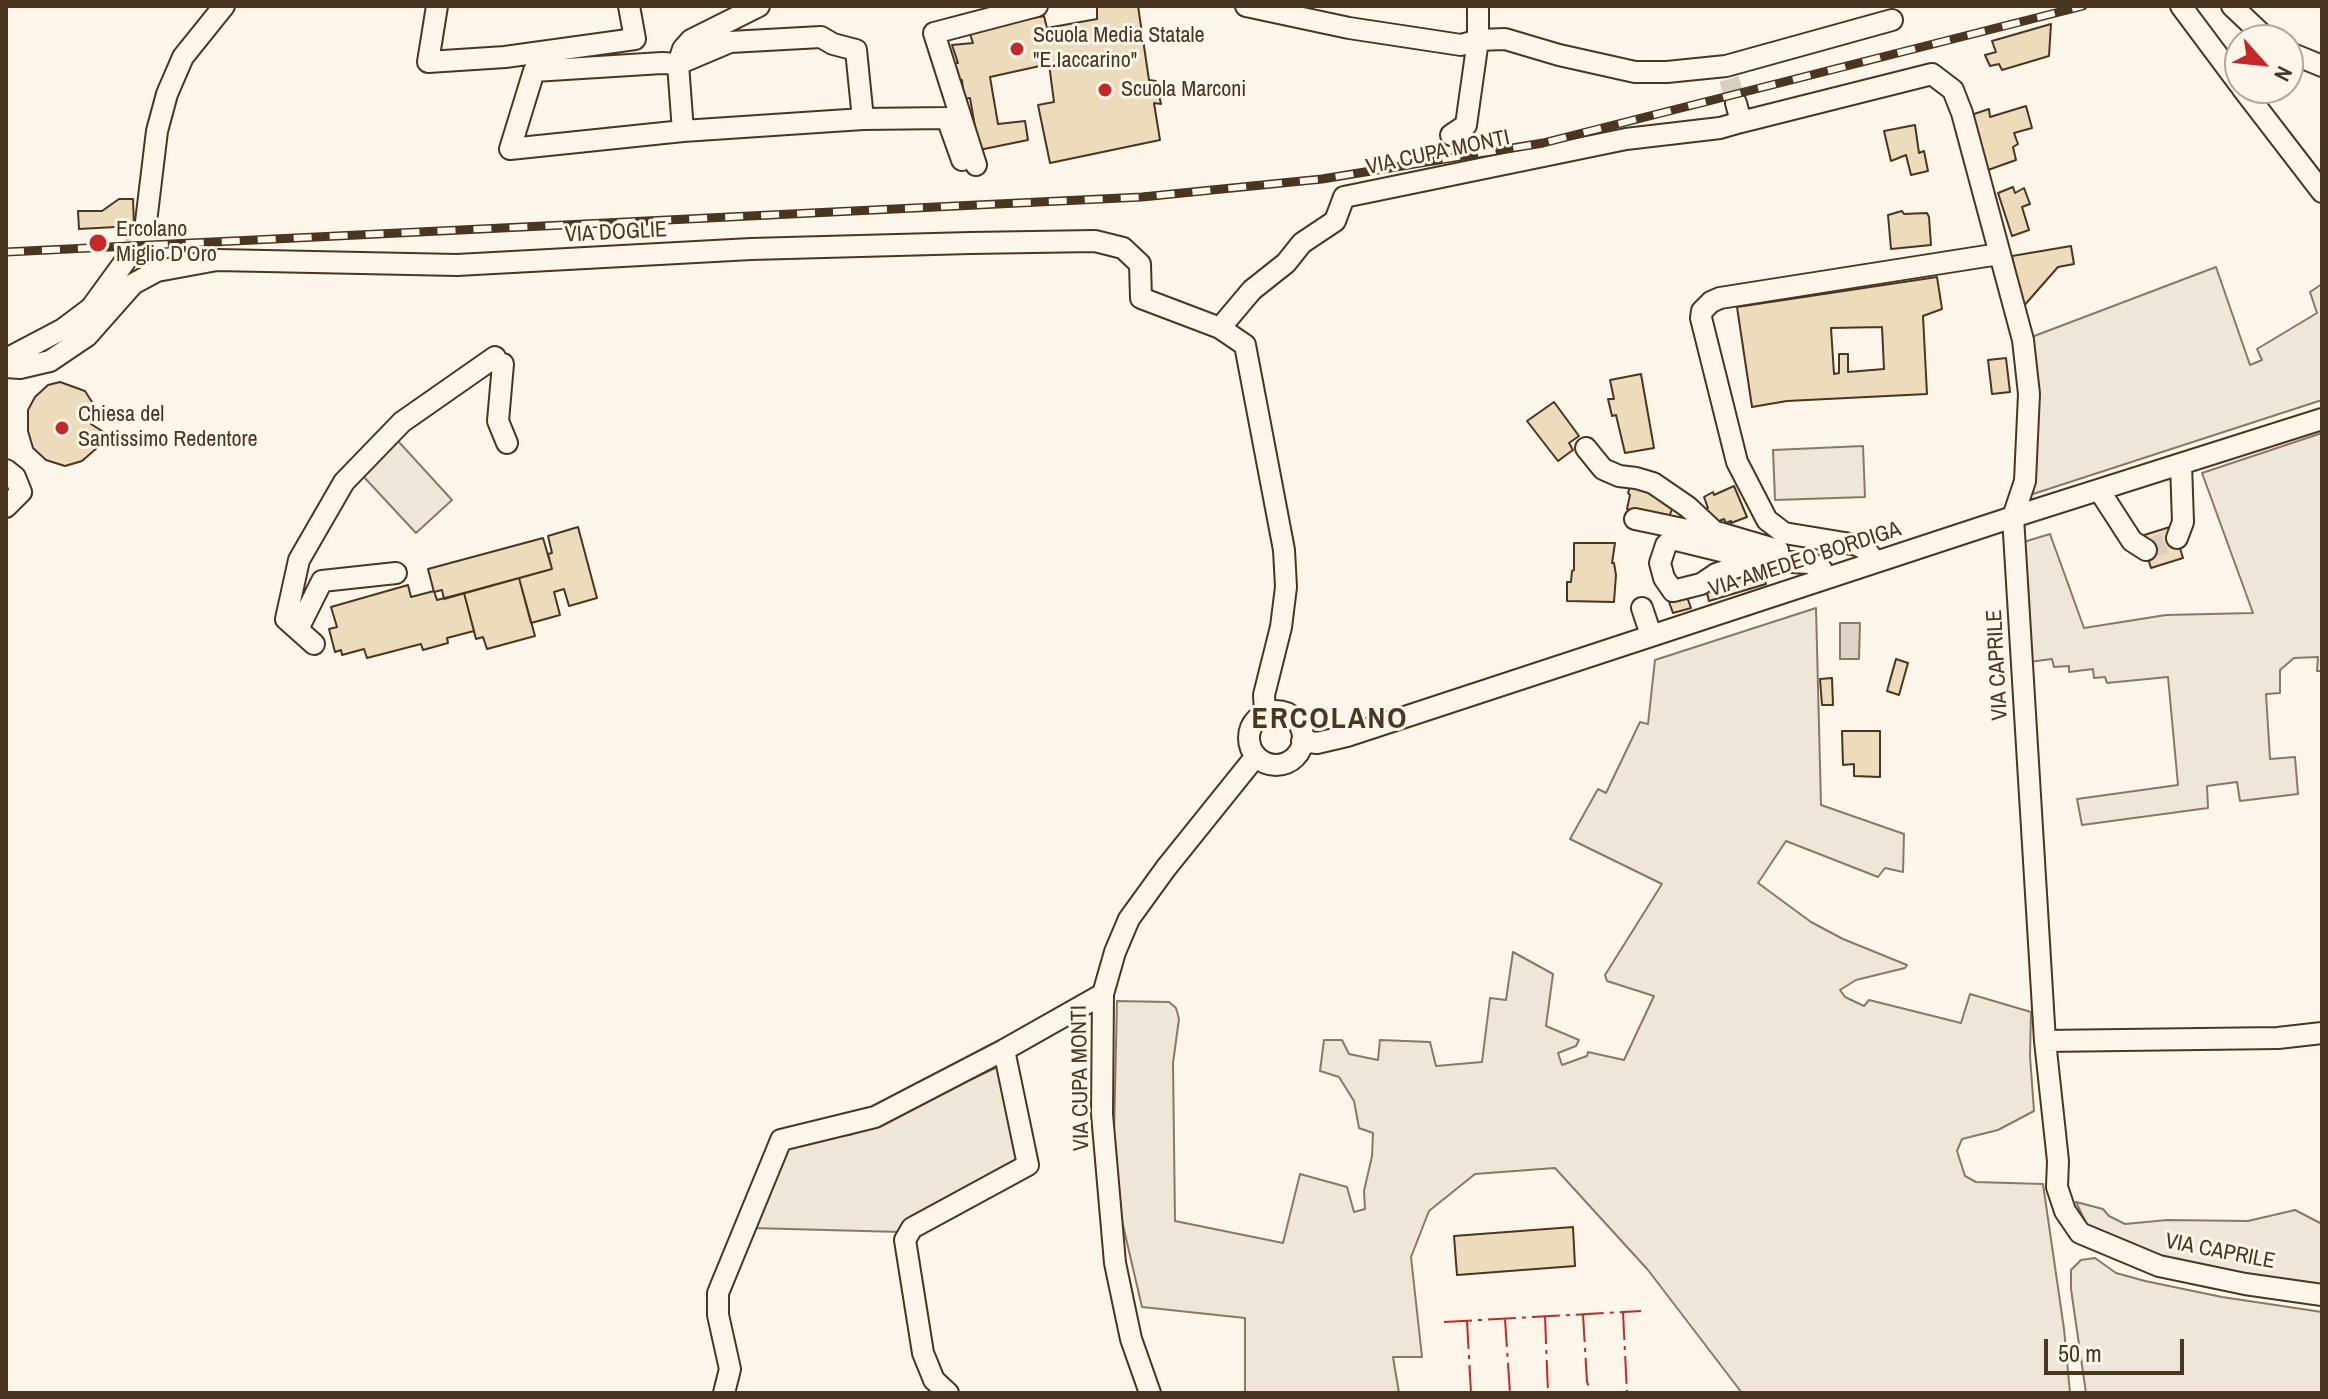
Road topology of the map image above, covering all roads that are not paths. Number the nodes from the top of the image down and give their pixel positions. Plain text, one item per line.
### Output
1 (437, 6) edge
2 (629, 6) edge
3 (759, 6) edge
4 (1037, 6) edge
5 (1246, 6) edge
6 (1478, 6) edge
7 (2181, 6) edge
8 (2232, 6) edge
9 (220, 9) edge
10 (1884, 13) edge
11 (2248, 24) edge
12 (1478, 40) junction
13 (678, 64) junction
14 (2224, 64) edge
15 (2254, 104) edge
16 (1738, 112) joint
17 (863, 119) junction
18 (683, 131) junction
19 (1451, 135) dead end
20 (2322, 192) edge
21 (146, 222) tunnel mouth
22 (1999, 254) junction
23 (126, 260) tunnel mouth
24 (1220, 328) junction
25 (6, 359) edge
26 (6, 367) edge
27 (2322, 419) edge
28 (507, 443) dead end
29 (1586, 448) dead end
30 (2181, 464) junction
31 (6, 470) edge
32 (2099, 490) junction
33 (6, 507) edge
34 (2013, 517) junction
35 (1635, 519) dead end
36 (1716, 533) junction
37 (2177, 538) dead end
38 (2146, 550) dead end
39 (1758, 560) dead end
40 (1869, 564) junction
41 (396, 573) dead end
42 (1827, 578) junction
43 (1642, 608) dead end
44 (298, 629) junction
45 (1651, 635) junction
46 (314, 644) dead end
47 (1265, 713) junction
48 (1302, 741) junction
49 (1256, 756) junction
50 (1103, 994) junction
51 (2322, 1033) edge
52 (2045, 1041) junction
53 (1004, 1050) junction
54 (2322, 1295) edge
55 (724, 1393) edge
56 (948, 1393) edge
57 (1150, 1393) edge

1 - 2 street
3 - 13 street
4 - 17 street
5 - 12 street
6 - 12 street
7 - 14 street
8 - 11 street
9 - 21 street
10 - 12 street
12 - 19 street
13 - 17 street
13 - 18 street
13 - 18 street
15 - 20 street
16 - 22 street, VIA CAPRILE
16 - 24 street, VIA CUPA MONTI
17 - 18 street
22 - 34 street, VIA CAPRILE
22 - 40 street
23 - 25 street
24 - 26 street, VIA DOGLIE
24 - 47 street
27 - 30 street, VIA AMEDEO BORDIGA
28 - 44 street
29 - 36 street
30 - 32 street, VIA AMEDEO BORDIGA
30 - 37 street
31 - 33 street
32 - 34 street, VIA AMEDEO BORDIGA
32 - 38 street
34 - 40 street, VIA AMEDEO BORDIGA
34 - 52 street, VIA CAPRILE
35 - 36 street
36 - 40 street
39 - 42 street
40 - 42 street, VIA AMEDEO BORDIGA
41 - 44 street
42 - 45 street, VIA AMEDEO BORDIGA
43 - 45 street
44 - 46 street
45 - 48 street, VIA AMEDEO BORDIGA
47 - 48 street
47 - 49 street
48 - 49 street
49 - 50 street, VIA CUPA MONTI
50 - 53 street
50 - 57 street, VIA CUPA MONTI
51 - 52 street
52 - 54 street, VIA CAPRILE
53 - 55 street
53 - 56 street

